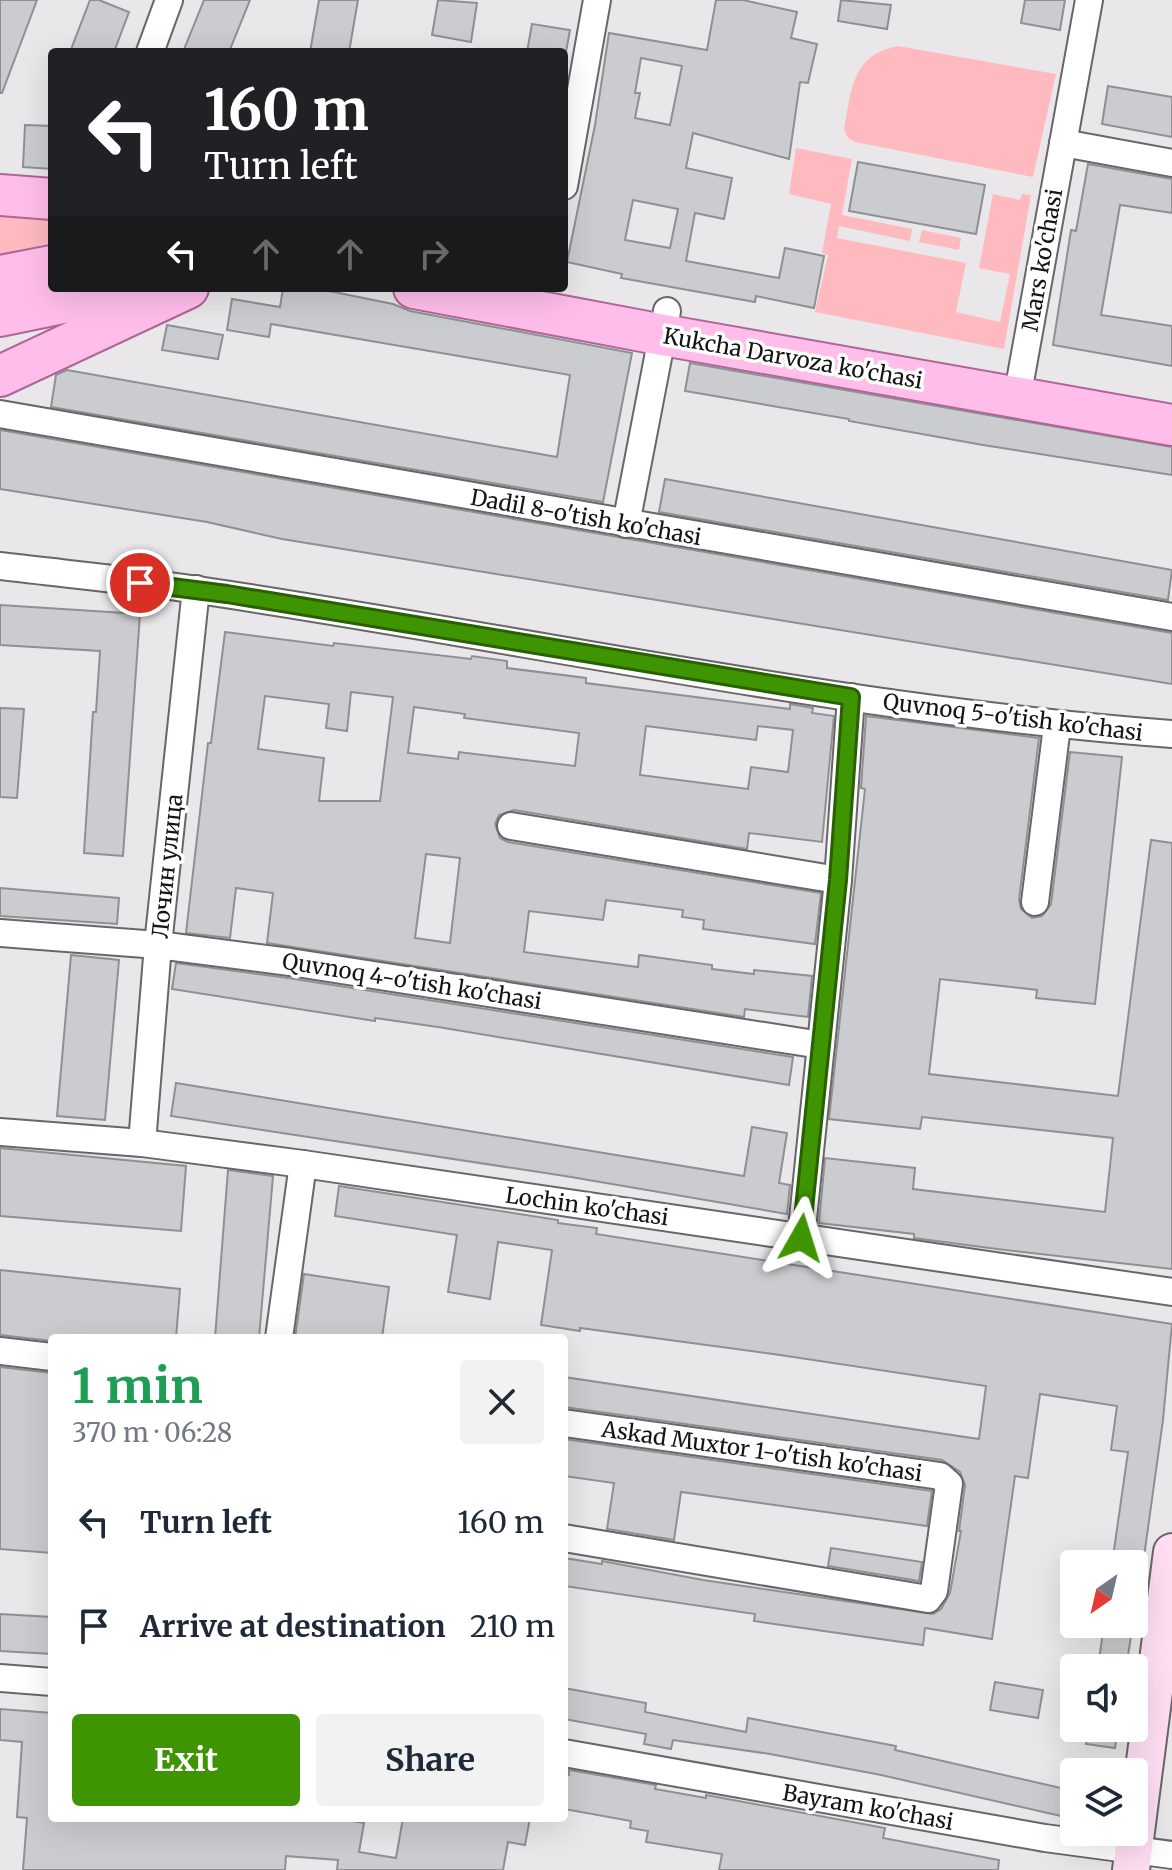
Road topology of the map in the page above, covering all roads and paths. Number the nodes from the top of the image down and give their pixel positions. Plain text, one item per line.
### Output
1 (169, 0) edge
2 (597, 0) edge
3 (1089, 0) edge
4 (151, 48) edge
5 (1063, 143) junction
6 (568, 163) edge
7 (1172, 163) edge
8 (0, 195) edge
9 (48, 199) edge
10 (48, 267) edge
11 (0, 276) edge
12 (117, 292) edge
13 (179, 292) edge
14 (487, 292) edge
15 (541, 295) edge
16 (0, 316) edge
17 (665, 323) junction
18 (0, 376) edge
19 (1019, 387) junction
20 (1172, 404) edge
21 (0, 414) edge
22 (1172, 425) edge
23 (626, 524) junction
24 (0, 566) edge
25 (196, 589) junction
26 (1172, 617) edge
27 (851, 697) junction
28 (1057, 726) junction
29 (1172, 734) edge
30 (511, 826) dead end
31 (838, 880) junction
32 (1035, 902) dead end
33 (0, 933) edge
34 (158, 945) junction
35 (821, 1045) junction
36 (0, 1132) edge
37 (142, 1143) junction
38 (303, 1164) junction
39 (801, 1238) junction
40 (1172, 1292) edge
41 (280, 1334) edge
42 (0, 1351) edge
43 (48, 1357) edge
44 (568, 1424) edge
45 (568, 1539) edge
46 (1172, 1552) edge
47 (1167, 1642) edge
48 (0, 1678) edge
49 (48, 1682) edge
50 (568, 1754) edge
51 (1172, 1855) edge
52 (1132, 1860) edge

1 - 4 street
2 - 6 street
3 - 5 street, Mars ko'chasi
5 - 7 street
5 - 19 street, Mars ko'chasi
8 - 9 main road
10 - 11 main road
12 - 16 main road
13 - 18 main road
14 - 15 main road, Kukcha Darvoza ko'chasi
15 - 17 main road, Kukcha Darvoza ko'chasi
17 - 19 main road, Kukcha Darvoza ko'chasi
17 - 23 street
19 - 20 main road, Kukcha Darvoza ko'chasi
19 - 22 main road, Kukcha Darvoza ko'chasi
21 - 23 street, Dadil 8-o'tish ko'chasi
23 - 26 street, Dadil 8-o'tish ko'chasi
24 - 25 street, Quvnoq 5-o'tish ko'chasi
25 - 27 street, Quvnoq 5-o'tish ko'chasi
25 - 34 street, Лочин улица
27 - 28 street, Quvnoq 5-o'tish ko'chasi
27 - 31 street
28 - 29 street, Quvnoq 5-o'tish ko'chasi
28 - 32 street
30 - 31 street
31 - 35 street
33 - 34 street, Quvnoq 4-o'tish ko'chasi
34 - 35 street, Quvnoq 4-o'tish ko'chasi
34 - 37 street, Лочин улица
35 - 39 street
36 - 37 street, Lochin ko'chasi
37 - 38 street, Lochin ko'chasi
38 - 39 street, Lochin ko'chasi
38 - 41 street
39 - 40 street, Lochin ko'chasi
42 - 43 street
44 - 45 street, Askad Muxtor 1-o'tish ko'chasi
46 - 47 street
47 - 52 street
48 - 49 street
50 - 52 street, Bayram ko'chasi
51 - 52 street, Bayram ko'chasi

